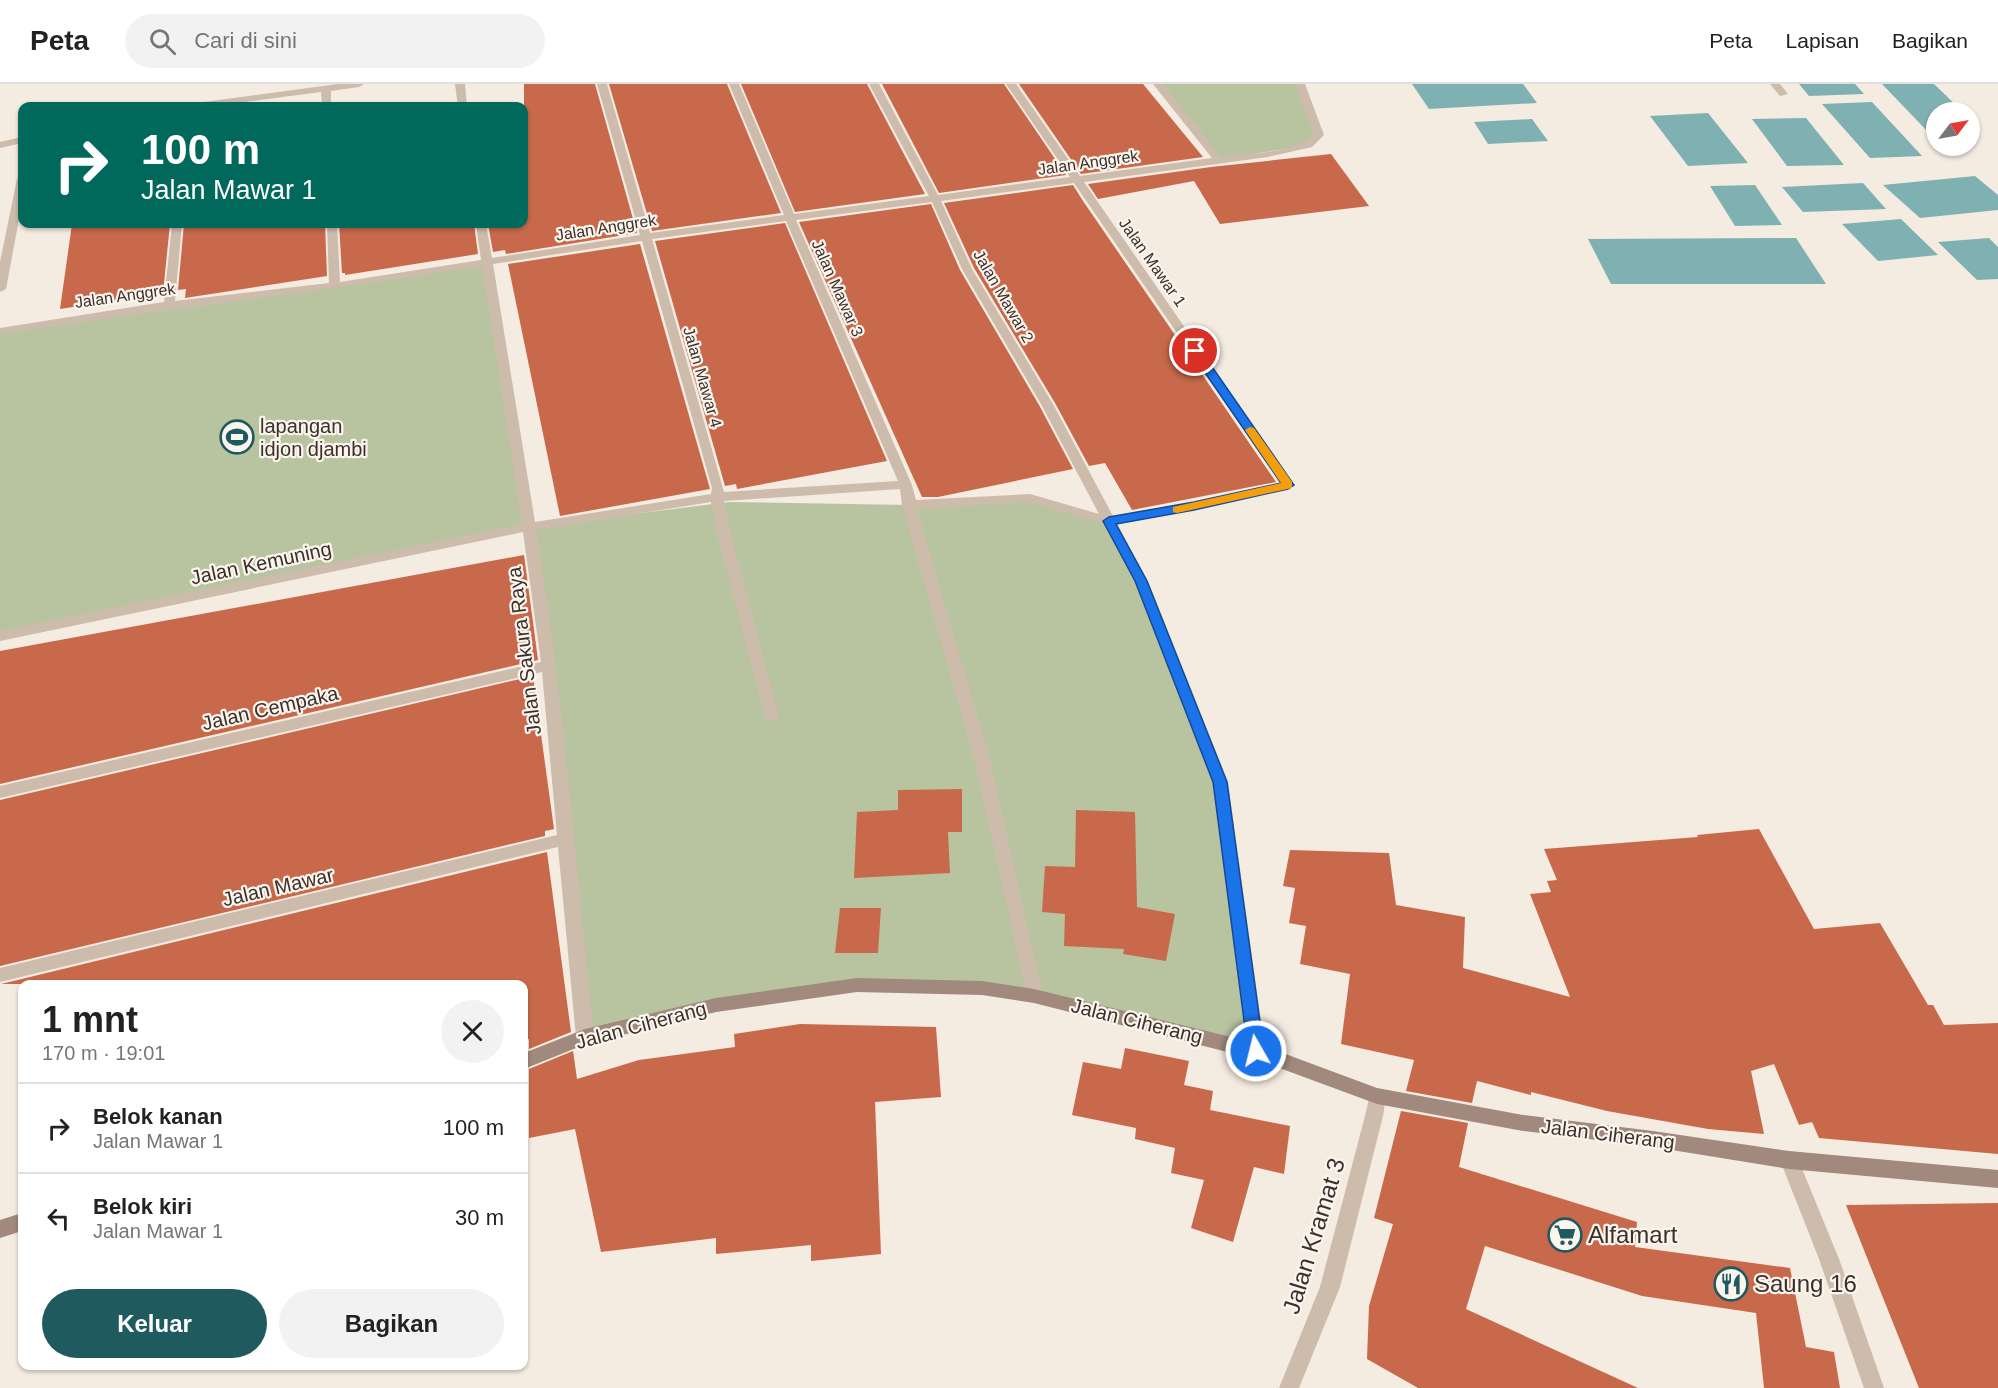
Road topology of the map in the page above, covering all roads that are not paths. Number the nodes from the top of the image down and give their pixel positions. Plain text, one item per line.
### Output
1 (359, 84) edge
2 (460, 84) edge
3 (602, 84) edge
4 (734, 84) edge
5 (874, 84) edge
6 (1011, 84) edge
7 (1158, 84) edge
8 (1300, 84) edge
9 (1775, 84) edge
10 (326, 89) junction
11 (1783, 94) dead end
12 (227, 102) edge
13 (327, 102) edge
14 (462, 102) edge
15 (18, 141) edge
16 (0, 145) edge
17 (1218, 160) junction
18 (1077, 181) junction
19 (18, 200) edge
20 (936, 200) junction
21 (790, 218) junction
22 (177, 228) edge
23 (332, 228) edge
24 (482, 228) edge
25 (645, 237) junction
26 (487, 263) junction
27 (335, 285) junction
28 (0, 289) edge
29 (169, 305) junction
30 (0, 331) edge
31 (906, 485) junction
32 (717, 497) junction
33 (909, 505) junction
34 (1109, 521) junction
35 (529, 527) junction
36 (0, 636) edge
37 (548, 665) junction
38 (772, 717) dead end
39 (0, 792) edge
40 (567, 839) junction
41 (0, 975) edge
42 (1034, 996) junction
43 (585, 1037) junction
44 (1256, 1051) junction
45 (528, 1058) edge
46 (1377, 1096) junction
47 (1789, 1160) junction
48 (1998, 1179) edge
49 (18, 1223) edge
50 (0, 1229) edge
51 (1289, 1388) edge
52 (1874, 1388) edge

1 - 10 street
2 - 14 street
3 - 25 street, Jalan Mawar 4
4 - 21 street, Jalan Mawar 3
5 - 20 street, Jalan Mawar 2
6 - 18 street, Jalan Mawar 1
7 - 17 street
8 - 17 street, Jalan Anggrek
9 - 11 street
10 - 12 street
10 - 13 street
15 - 16 street
17 - 18 street, Jalan Anggrek
18 - 20 street, Jalan Anggrek
18 - 34 street, Jalan Mawar 1
19 - 28 street
20 - 21 street, Jalan Anggrek
20 - 34 street, Jalan Mawar 2
21 - 25 street, Jalan Anggrek
21 - 31 street, Jalan Mawar 3
22 - 29 street
23 - 27 street
24 - 26 street, Jalan Sakura Raya
25 - 26 street, Jalan Anggrek
25 - 32 street, Jalan Mawar 4
26 - 27 street, Jalan Anggrek
26 - 35 street, Jalan Sakura Raya
27 - 29 street, Jalan Anggrek
29 - 30 street, Jalan Anggrek
31 - 32 street
31 - 33 street, Jalan Mawar 3
32 - 35 street
32 - 38 street, Jalan Mawar 4
33 - 34 street
33 - 42 street, Jalan Mawar 3
34 - 44 street, Jalan Mawar 2
35 - 36 street, Jalan Kemuning
35 - 37 street, Jalan Sakura Raya
37 - 39 street, Jalan Cempaka
37 - 40 street, Jalan Sakura Raya
40 - 41 street, Jalan Mawar
40 - 43 street, Jalan Sakura Raya
42 - 43 street, Jalan Ciherang
42 - 44 street, Jalan Ciherang
43 - 45 street, Jalan Ciherang
44 - 46 street, Jalan Ciherang
46 - 47 street, Jalan Ciherang
46 - 51 street, Jalan Kramat 3
47 - 48 street, Jalan Ciherang
47 - 52 street
49 - 50 street

